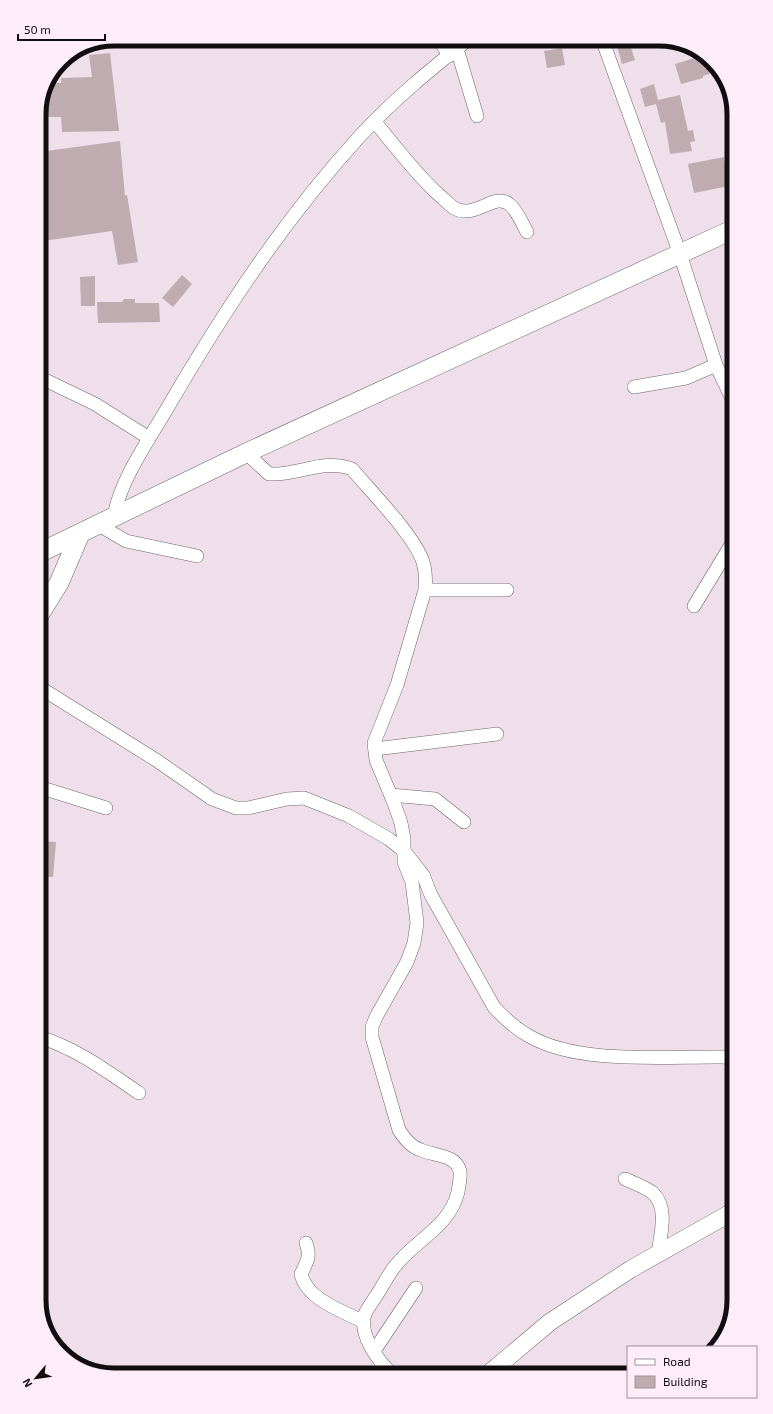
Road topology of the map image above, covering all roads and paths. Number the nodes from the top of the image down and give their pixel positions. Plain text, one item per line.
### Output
1 (447, 46) edge
2 (460, 46) edge
3 (605, 46) edge
4 (453, 52) junction
5 (477, 116) dead end
6 (375, 122) junction
7 (527, 232) dead end
8 (727, 232) edge
9 (680, 254) junction
10 (716, 365) junction
11 (46, 380) edge
12 (634, 387) dead end
13 (727, 388) edge
14 (149, 438) junction
15 (246, 453) junction
16 (106, 521) junction
17 (80, 534) junction
18 (46, 550) edge
19 (727, 552) edge
20 (197, 556) dead end
21 (425, 590) junction
22 (507, 590) dead end
23 (46, 604) edge
24 (694, 606) dead end
25 (46, 691) edge
26 (497, 734) dead end
27 (375, 749) junction
28 (46, 789) edge
29 (391, 795) junction
30 (106, 808) dead end
31 (464, 822) dead end
32 (405, 852) junction
33 (46, 1039) edge
34 (727, 1057) edge
35 (139, 1092) dead end
36 (625, 1179) dead end
37 (727, 1215) edge
38 (306, 1243) dead end
39 (658, 1254) junction
40 (416, 1288) dead end
41 (364, 1322) junction
42 (374, 1351) junction
43 (386, 1368) edge
44 (495, 1368) edge

1 - 4 street
2 - 4 street
3 - 9 street
4 - 5 street
4 - 6 street
6 - 7 street
6 - 14 street
8 - 9 main road
9 - 10 street
9 - 15 main road
10 - 12 street
10 - 13 street
11 - 14 street
14 - 16 street
15 - 16 main road
15 - 21 street
16 - 17 main road
16 - 20 street
17 - 18 main road
17 - 23 main road
19 - 24 street
21 - 22 street
21 - 27 street
25 - 32 street
26 - 27 street
27 - 29 street
28 - 30 street
29 - 31 street
29 - 32 street
32 - 34 street
32 - 41 street
33 - 35 street
36 - 39 street
37 - 39 street
38 - 41 street
39 - 44 street
40 - 42 street
41 - 42 street
42 - 43 street

